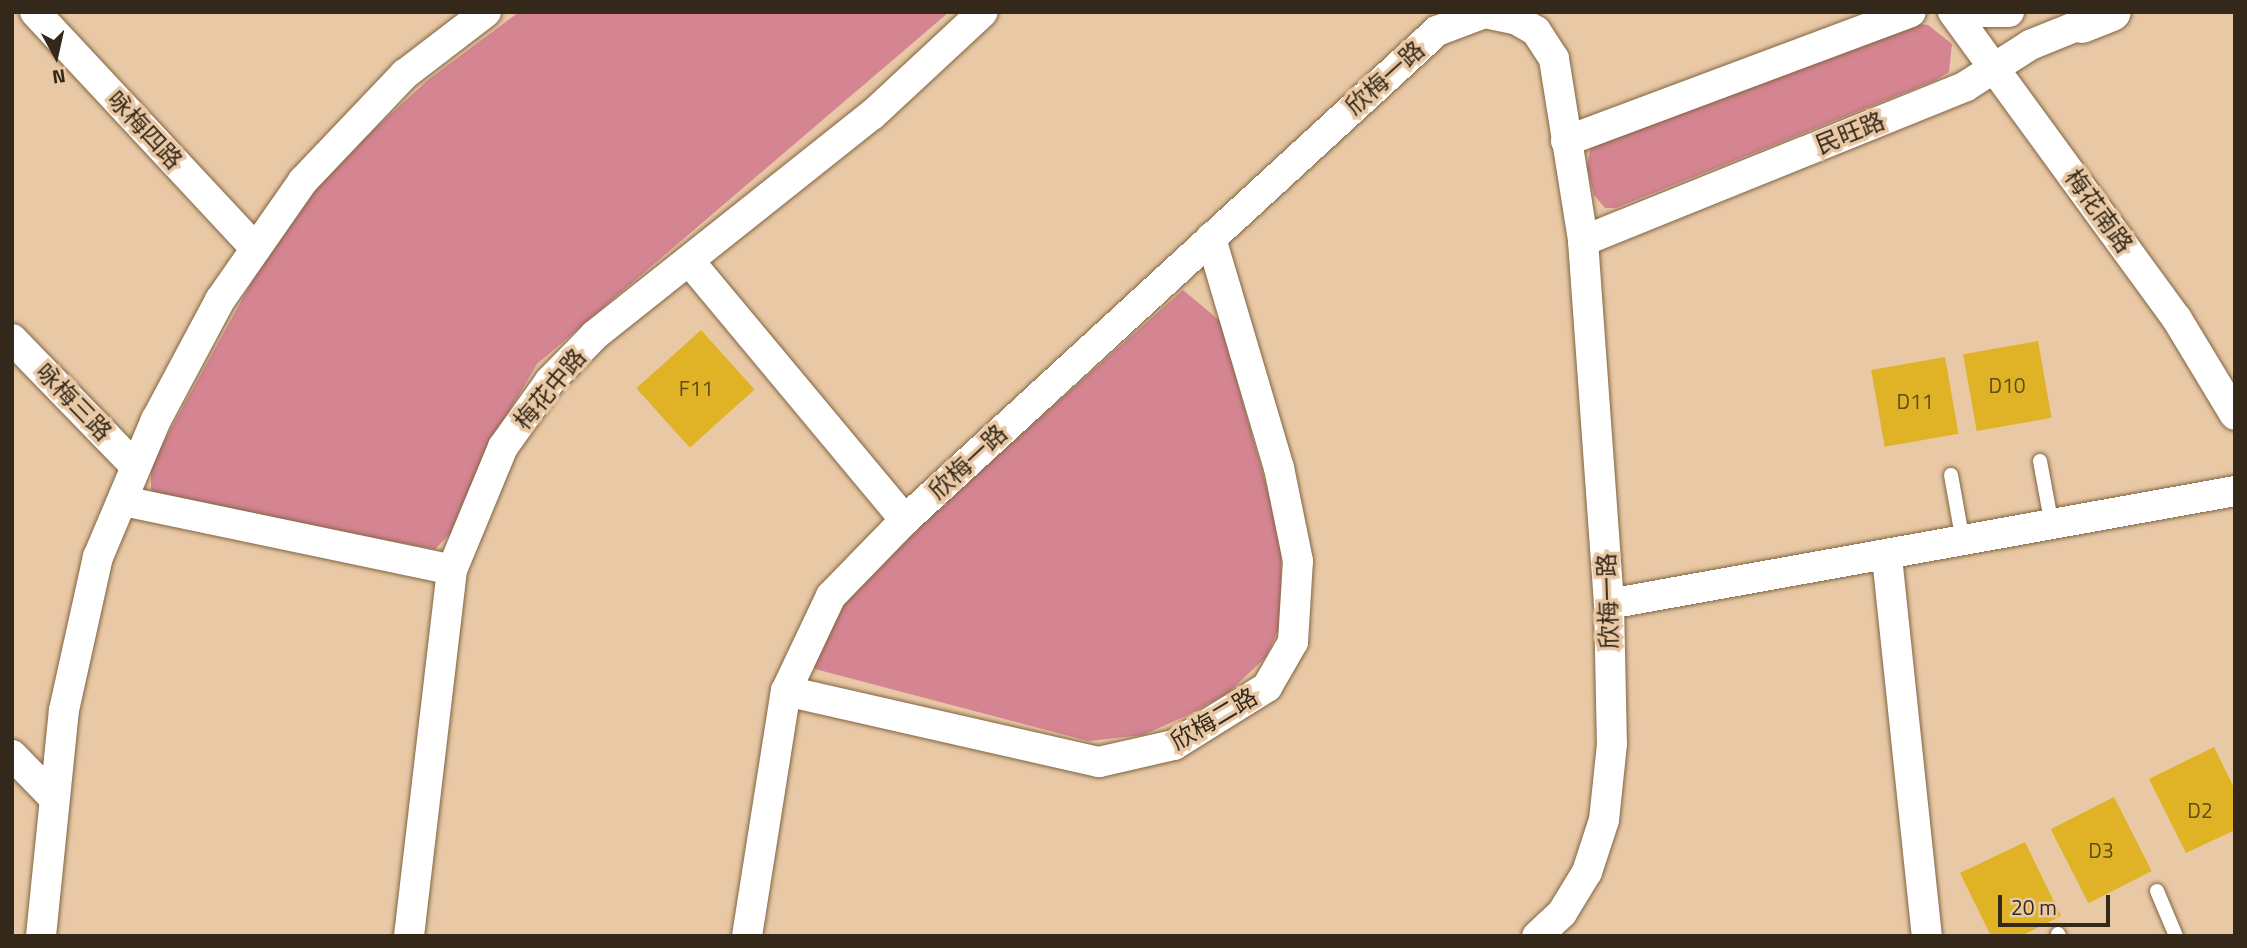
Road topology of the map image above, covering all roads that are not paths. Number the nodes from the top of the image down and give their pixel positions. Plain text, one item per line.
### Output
1 (35, 12) edge
2 (486, 12) edge
3 (983, 12) edge
4 (1911, 12) edge
5 (1953, 12) edge
6 (1959, 12) edge
7 (2009, 12) edge
8 (2097, 18) edge
9 (1996, 69) junction
10 (1566, 141) junction
11 (1211, 238) junction
12 (1583, 241) junction
13 (255, 247) junction
14 (690, 262) junction
15 (12, 339) edge
16 (2235, 415) edge
17 (2040, 461) dead end
18 (135, 466) junction
19 (1951, 475) dead end
20 (2235, 491) edge
21 (123, 501) junction
22 (905, 520) junction
23 (2052, 526) junction
24 (1963, 542) junction
25 (1887, 557) junction
26 (452, 570) junction
27 (1609, 604) junction
28 (786, 691) junction
29 (12, 755) edge
30 (51, 795) junction
31 (2157, 891) dead end
32 (41, 936) edge
33 (409, 936) edge
34 (747, 936) edge
35 (1537, 936) edge
36 (1927, 936) edge
37 (2176, 936) edge

1 - 13 street, 咏梅四路
2 - 13 street
3 - 14 street, 梅花中路
4 - 10 street
5 - 9 street, 梅花南路
6 - 7 street
8 - 9 street, 民旺路
9 - 12 street, 民旺路
9 - 16 street, 梅花南路
10 - 11 street, 欣梅一路
10 - 12 street, 欣梅一路
11 - 22 street, 欣梅一路
11 - 28 street, 欣梅二路
12 - 27 street, 欣梅一路
13 - 18 street
14 - 22 street
14 - 26 street, 梅花中路
15 - 18 street, 咏梅三路
17 - 23 lane
18 - 21 street
19 - 24 lane
20 - 23 street
21 - 26 street
21 - 30 street
22 - 28 street, 欣梅一路
23 - 24 street
24 - 25 street
25 - 27 street
25 - 36 street
26 - 33 street, 梅花中路
27 - 35 street, 欣梅一路
28 - 34 street, 欣梅一路
29 - 30 street
30 - 32 street
31 - 37 lane

